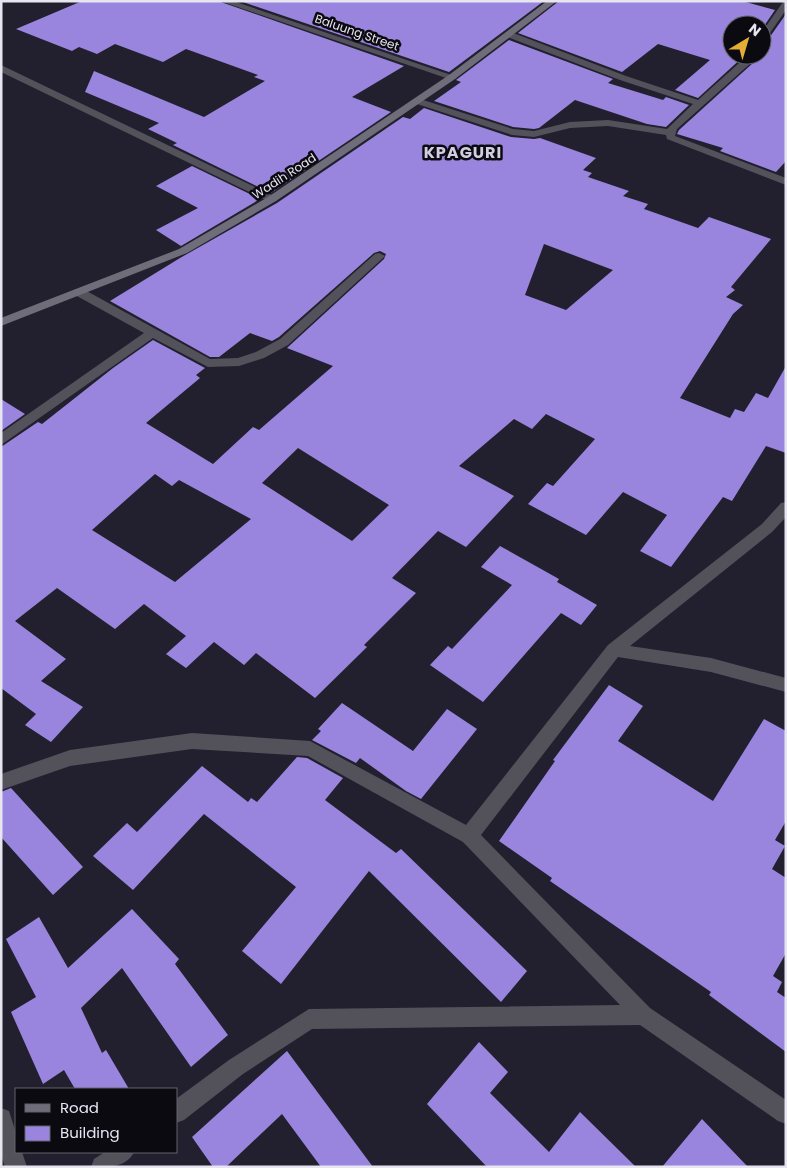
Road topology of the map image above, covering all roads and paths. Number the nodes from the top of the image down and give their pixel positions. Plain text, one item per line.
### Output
1 (224, 1) edge
2 (552, 1) edge
3 (786, 4) edge
4 (262, 6) dead end
5 (254, 11) junction
6 (772, 24) edge
7 (508, 34) junction
8 (743, 65) edge
9 (1, 68) edge
10 (452, 77) junction
11 (417, 101) junction
12 (698, 103) junction
13 (671, 132) junction
14 (786, 182) edge
15 (272, 199) junction
16 (379, 256) dead end
17 (79, 292) junction
18 (1, 322) edge
19 (152, 332) junction
20 (1, 440) edge
21 (786, 507) edge
22 (614, 650) junction
23 (786, 685) edge
24 (1, 782) edge
25 (469, 836) junction
26 (643, 1015) junction
27 (178, 1111) edge
28 (786, 1114) edge
29 (1, 1119) edge
30 (121, 1153) edge
31 (16, 1167) edge
32 (102, 1167) edge

1 - 5 street, Baluung Street
2 - 7 street, Wadih Road
3 - 6 street
4 - 5 street
5 - 10 street, Baluung Street
7 - 10 street, Wadih Road
7 - 12 street
8 - 12 street
9 - 15 street
10 - 11 street, Wadih Road
11 - 13 street
11 - 15 street, Wadih Road
12 - 13 street
13 - 14 street
15 - 17 street, Wadih Road
16 - 19 street
17 - 18 street, Wadih Road
17 - 19 street
19 - 20 street
21 - 22 street
22 - 23 street
22 - 25 street
24 - 25 street
25 - 26 street
26 - 27 street
26 - 28 street
29 - 31 street
30 - 32 street

